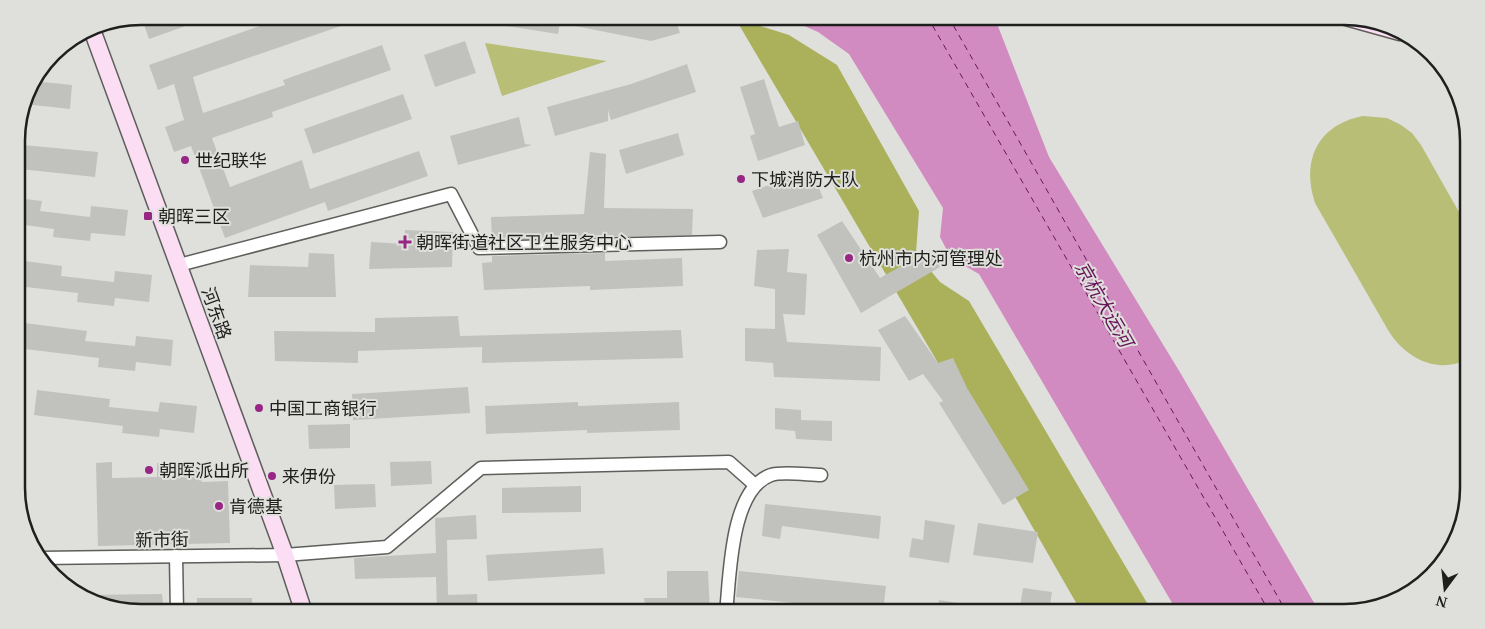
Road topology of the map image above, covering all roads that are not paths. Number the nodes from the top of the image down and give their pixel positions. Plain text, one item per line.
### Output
1 (94, 35) edge
2 (720, 242) dead end
3 (179, 265) junction
4 (821, 475) dead end
5 (755, 485) junction
6 (285, 555) junction
7 (176, 556) junction
8 (48, 558) edge
9 (177, 604) edge
10 (301, 604) edge
11 (727, 604) edge

1 - 3 main road, 河东路
2 - 3 street
3 - 6 main road, 河东路
4 - 5 street
5 - 6 street, 新市街
5 - 11 street
6 - 7 street, 新市街
6 - 10 main road, 河东路
7 - 8 street, 新市街
7 - 9 street

